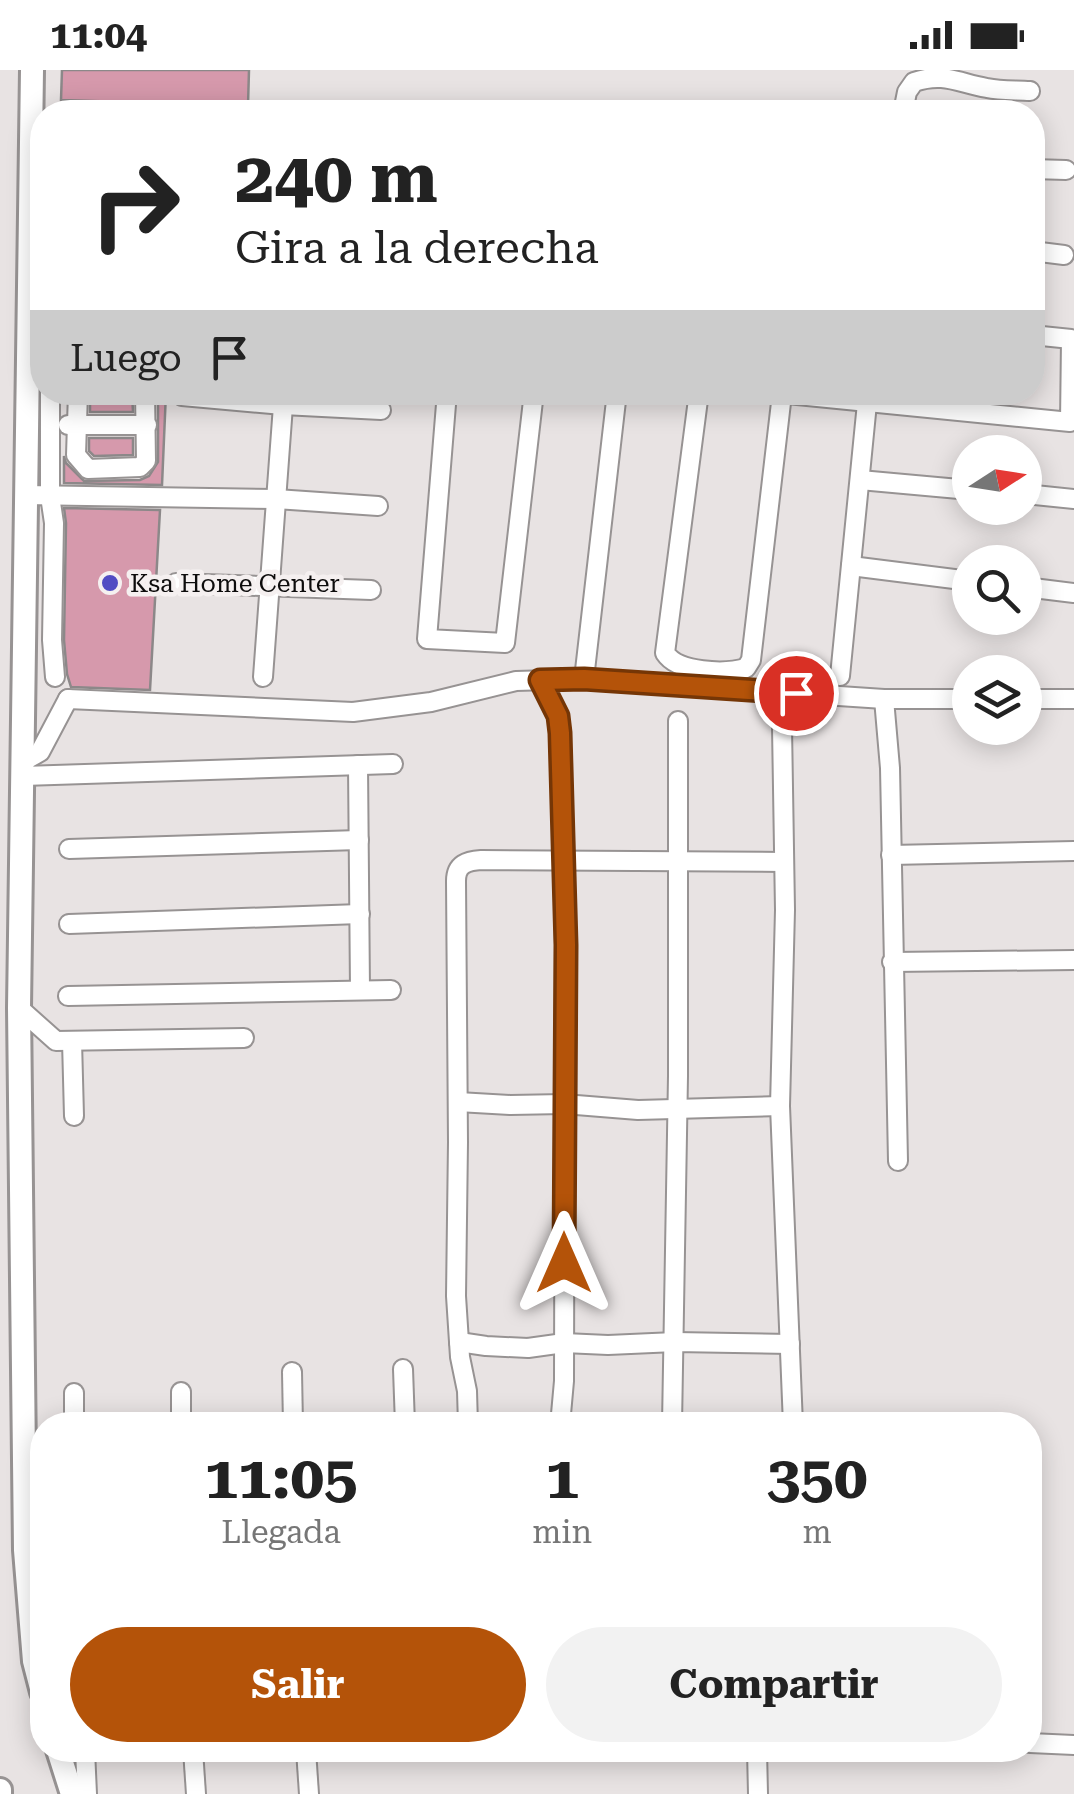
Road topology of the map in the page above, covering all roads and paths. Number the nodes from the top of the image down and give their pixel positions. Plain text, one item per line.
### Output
1 (32, 70) edge
2 (1030, 91) dead end
3 (33, 100) edge
4 (906, 100) edge
5 (1045, 169) edge
6 (1066, 170) dead end
7 (1045, 253) edge
8 (1064, 255) dead end
9 (1045, 336) edge
10 (40, 405) edge
11 (46, 405) edge
12 (78, 405) edge
13 (146, 405) edge
14 (283, 405) edge
15 (336, 405) edge
16 (446, 405) edge
17 (532, 405) edge
18 (616, 405) edge
19 (698, 405) edge
20 (773, 405) edge
21 (867, 405) edge
22 (927, 405) edge
23 (381, 410) dead end
24 (40, 424) junction
25 (77, 425) junction
26 (147, 425) junction
27 (860, 480) junction
28 (952, 488) edge
29 (25, 495) junction
30 (50, 496) junction
31 (1042, 496) edge
32 (276, 499) junction
33 (1074, 499) edge
34 (378, 506) dead end
35 (851, 566) junction
36 (952, 578) edge
37 (176, 583) dead end
38 (270, 586) junction
39 (1042, 589) edge
40 (371, 590) dead end
41 (1074, 594) edge
42 (24, 650) junction
43 (263, 676) dead end
44 (840, 676) dead end
45 (55, 677) junction
46 (584, 679) junction
47 (540, 680) junction
48 (884, 699) junction
49 (952, 699) edge
50 (1042, 699) edge
51 (1074, 699) edge
52 (68, 700) junction
53 (678, 721) dead end
54 (782, 726) dead end
55 (392, 764) dead end
56 (358, 766) junction
57 (23, 768) junction
58 (359, 840) junction
59 (69, 848) dead end
60 (1074, 851) edge
61 (890, 856) junction
62 (562, 859) junction
63 (678, 860) junction
64 (784, 862) junction
65 (360, 914) junction
66 (69, 924) dead end
67 (1074, 960) edge
68 (892, 962) junction
69 (360, 990) junction
70 (392, 990) dead end
71 (68, 996) dead end
72 (19, 1008) junction
73 (244, 1038) dead end
74 (72, 1041) junction
75 (458, 1102) junction
76 (564, 1104) junction
77 (780, 1106) junction
78 (677, 1108) junction
79 (74, 1116) dead end
80 (898, 1160) dead end
81 (459, 1342) junction
82 (675, 1342) junction
83 (564, 1343) junction
84 (790, 1344) junction
85 (404, 1369) dead end
86 (292, 1372) dead end
87 (181, 1392) dead end
88 (74, 1393) dead end
89 (74, 1412) edge
90 (182, 1412) edge
91 (293, 1412) edge
92 (405, 1412) edge
93 (468, 1412) edge
94 (561, 1412) edge
95 (672, 1412) edge
96 (793, 1412) edge
97 (30, 1612) edge
98 (1042, 1744) edge
99 (1074, 1745) edge
100 (62, 1762) edge
101 (86, 1762) edge
102 (195, 1762) edge
103 (307, 1762) edge
104 (757, 1762) edge
105 (72, 1794) edge
106 (88, 1794) edge
107 (196, 1794) edge
108 (309, 1794) edge
109 (758, 1794) edge

1 - 3 main road
2 - 4 street
5 - 6 street
7 - 8 street
9 - 22 street
10 - 24 main road
11 - 24 street
12 - 25 street
13 - 26 street
14 - 32 street
15 - 23 street
16 - 17 street
18 - 46 street
19 - 20 street
21 - 27 street
24 - 25 street
24 - 29 main road
24 - 30 street
25 - 26 street
25 - 26 street
27 - 28 street
27 - 35 street
29 - 30 street
29 - 42 main road
30 - 32 street
30 - 45 street
31 - 33 street
32 - 34 street
32 - 38 street
35 - 36 street
35 - 44 street
37 - 38 street
38 - 40 street
38 - 43 street
39 - 41 street
42 - 45 street
42 - 57 main road
45 - 52 street
46 - 47 street
46 - 48 street
47 - 52 street
47 - 62 street
48 - 49 street
48 - 61 street
50 - 51 street
52 - 57 street
53 - 63 street
54 - 64 street
55 - 56 street
56 - 57 street
56 - 58 street
57 - 72 main road
58 - 59 street
58 - 65 street
60 - 61 street
61 - 68 street
62 - 63 street
62 - 75 street
62 - 76 street
63 - 64 street
63 - 78 street
64 - 77 street
65 - 66 street
65 - 69 street
67 - 68 street
68 - 80 street
69 - 70 street
69 - 71 street
72 - 74 street
72 - 97 main road
73 - 74 street
74 - 79 street
75 - 76 street
75 - 81 street
76 - 78 street
76 - 83 street
77 - 78 street
77 - 84 street
78 - 82 street
81 - 83 street
81 - 93 street
82 - 83 street
82 - 84 street
82 - 95 street
83 - 94 street
84 - 96 street
85 - 92 street
86 - 91 street
87 - 90 street
88 - 89 street
98 - 99 street
100 - 105 main road
101 - 106 street
102 - 107 street
103 - 108 street
104 - 109 street

